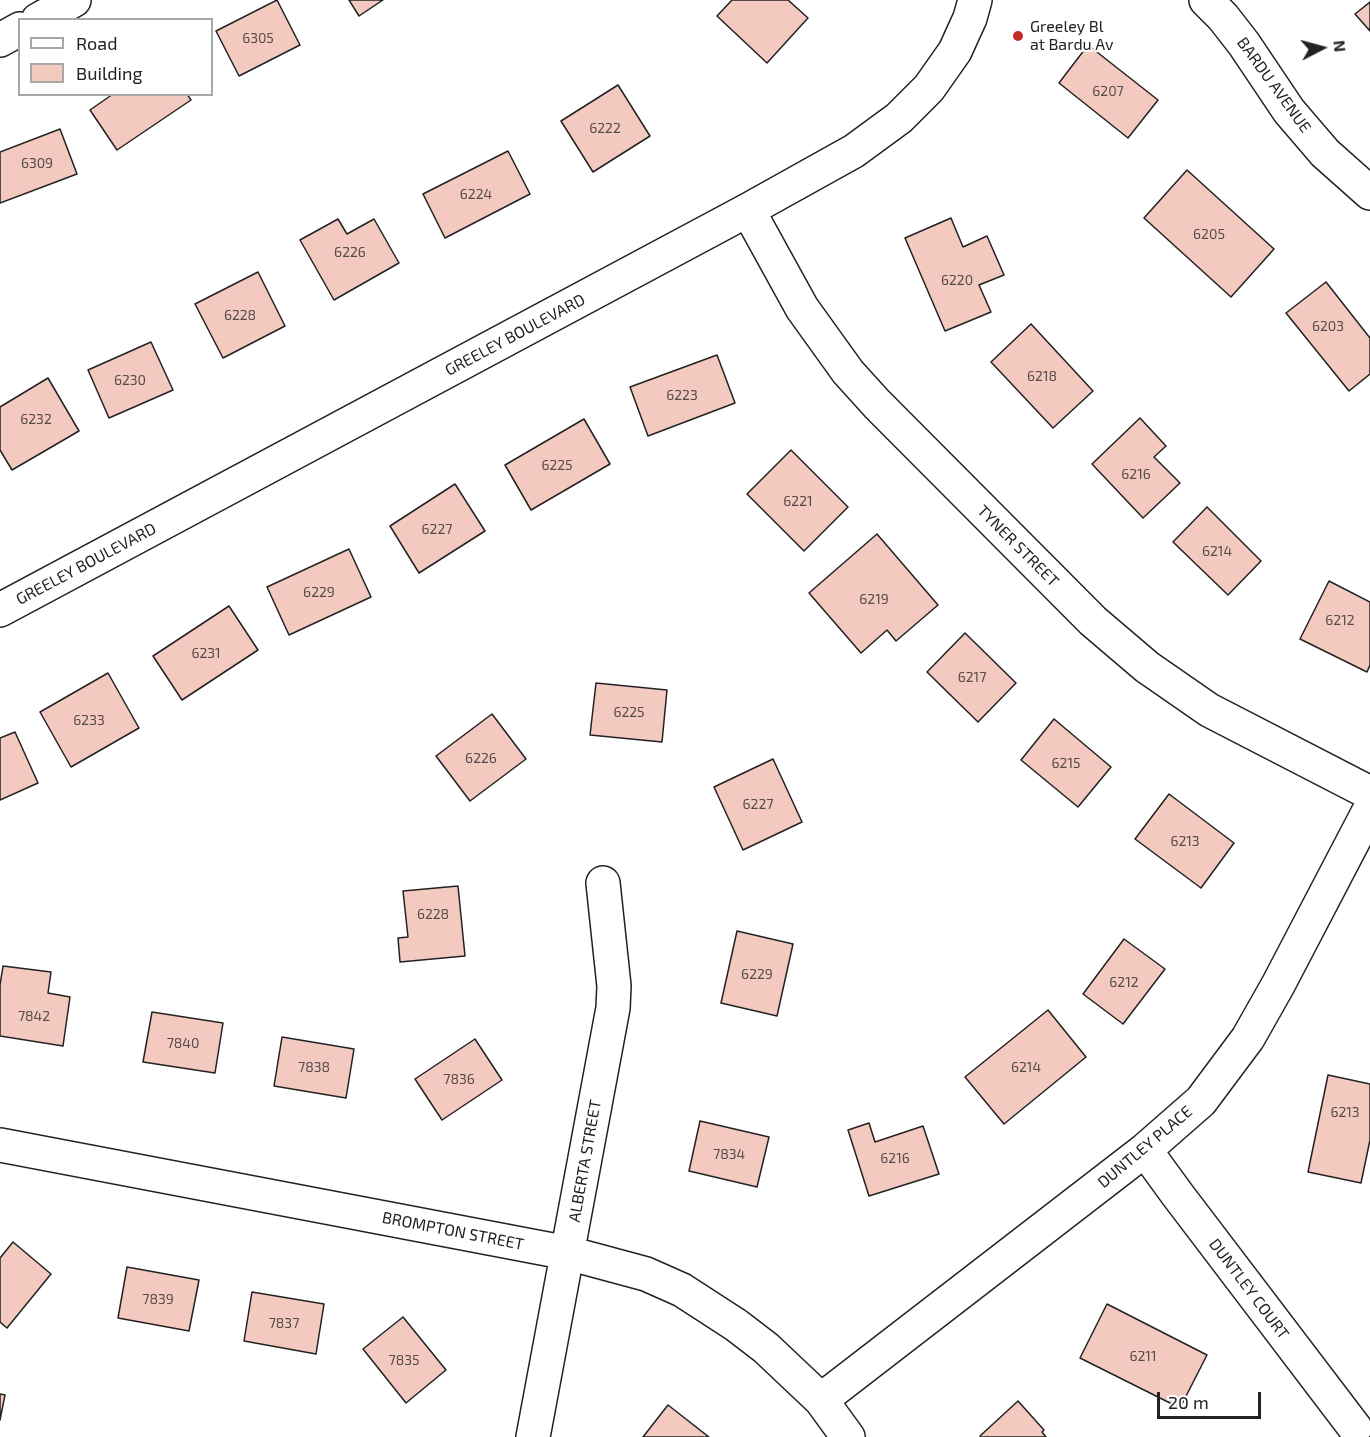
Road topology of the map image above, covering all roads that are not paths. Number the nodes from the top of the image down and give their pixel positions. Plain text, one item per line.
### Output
1 (74, 0) edge
2 (975, 0) edge
3 (1206, 0) edge
4 (42, 18) edge
5 (18, 30) edge
6 (0, 40) edge
7 (1370, 193) edge
8 (748, 210) junction
9 (0, 610) edge
10 (1370, 793) edge
11 (1370, 809) edge
12 (603, 883) dead end
13 (0, 1145) edge
14 (1145, 1150) junction
15 (568, 1253) junction
16 (821, 1400) junction
17 (1356, 1428) dead end
18 (533, 1437) edge
19 (848, 1437) edge

1 - 4 street
2 - 8 street, GREELEY BOULEVARD
3 - 7 street, BARDU AVENUE
5 - 6 street
8 - 9 street, GREELEY BOULEVARD
8 - 10 street, TYNER STREET
11 - 14 street, DUNTLEY PLACE
12 - 15 street, ALBERTA STREET
13 - 15 street, BROMPTON STREET
14 - 16 street, DUNTLEY PLACE
14 - 17 street, DUNTLEY COURT
15 - 16 street, BROMPTON STREET
15 - 18 street, ALBERTA STREET
16 - 19 street, BROMPTON STREET

